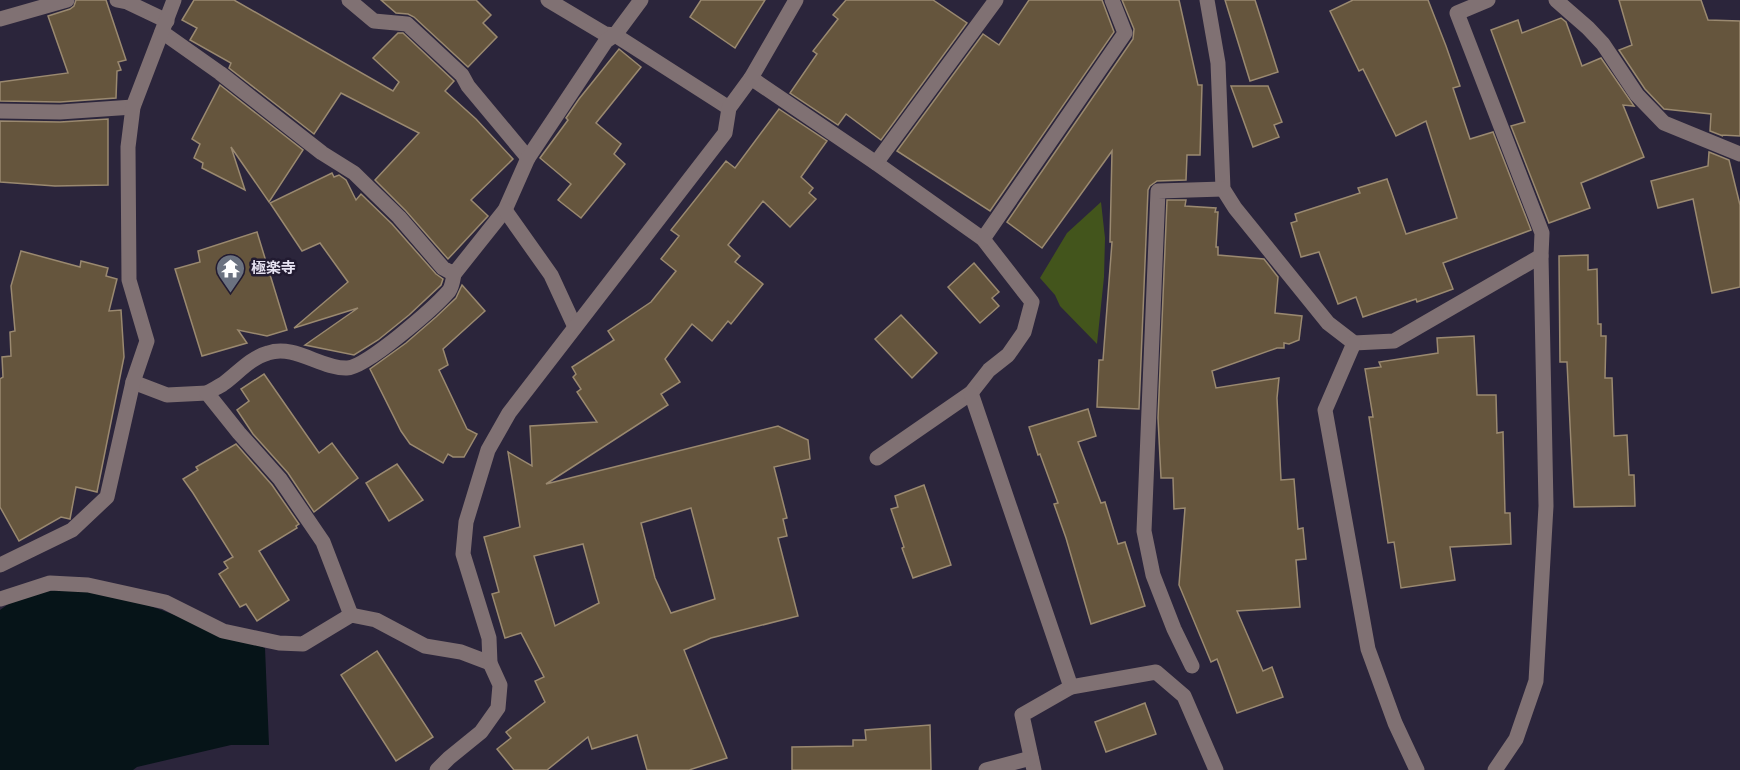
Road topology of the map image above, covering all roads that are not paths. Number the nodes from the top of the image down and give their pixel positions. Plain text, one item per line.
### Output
1 (67, 0) edge
2 (117, 0) edge
3 (174, 0) edge
4 (349, 0) edge
5 (548, 0) edge
6 (640, 0) edge
7 (796, 0) edge
8 (996, 0) edge
9 (1112, 0) edge
10 (1207, 0) edge
11 (1488, 0) edge
12 (1556, 0) edge
13 (0, 19) edge
14 (164, 27) junction
15 (615, 35) junction
16 (751, 78) junction
17 (133, 107) junction
18 (729, 108) junction
19 (0, 111) edge
20 (1740, 154) edge
21 (528, 158) junction
22 (876, 163) junction
23 (1222, 189) junction
24 (505, 210) junction
25 (983, 238) junction
26 (1541, 256) junction
27 (454, 274) junction
28 (575, 327) junction
29 (1354, 343) junction
30 (133, 382) junction
31 (207, 393) junction
32 (970, 393) junction
33 (877, 458) dead end
34 (0, 565) edge
35 (0, 599) edge
36 (351, 615) junction
37 (490, 663) junction
38 (1192, 666) dead end
39 (1071, 687) junction
40 (1032, 764) edge
41 (437, 770) edge
42 (986, 770) edge
43 (1216, 770) edge
44 (1417, 770) edge
45 (1496, 770) edge

1 - 13 street
2 - 14 street
3 - 14 street
4 - 21 street
5 - 15 street
6 - 15 street
7 - 16 street
8 - 22 street
9 - 25 street
10 - 23 street
11 - 26 street
12 - 20 street
14 - 17 street
14 - 27 street
15 - 18 street
15 - 21 street
16 - 18 street
16 - 22 street
17 - 19 street
17 - 30 street
18 - 28 street
21 - 24 street
22 - 25 street
23 - 29 street
23 - 38 street
24 - 27 street
24 - 28 street
25 - 32 street
26 - 29 street
26 - 45 street
27 - 31 street
28 - 37 street
29 - 44 street
30 - 31 street
30 - 34 street
31 - 36 street
32 - 33 street
32 - 39 street
35 - 36 street
36 - 37 street
37 - 41 street
39 - 40 street
39 - 43 street
40 - 42 street

